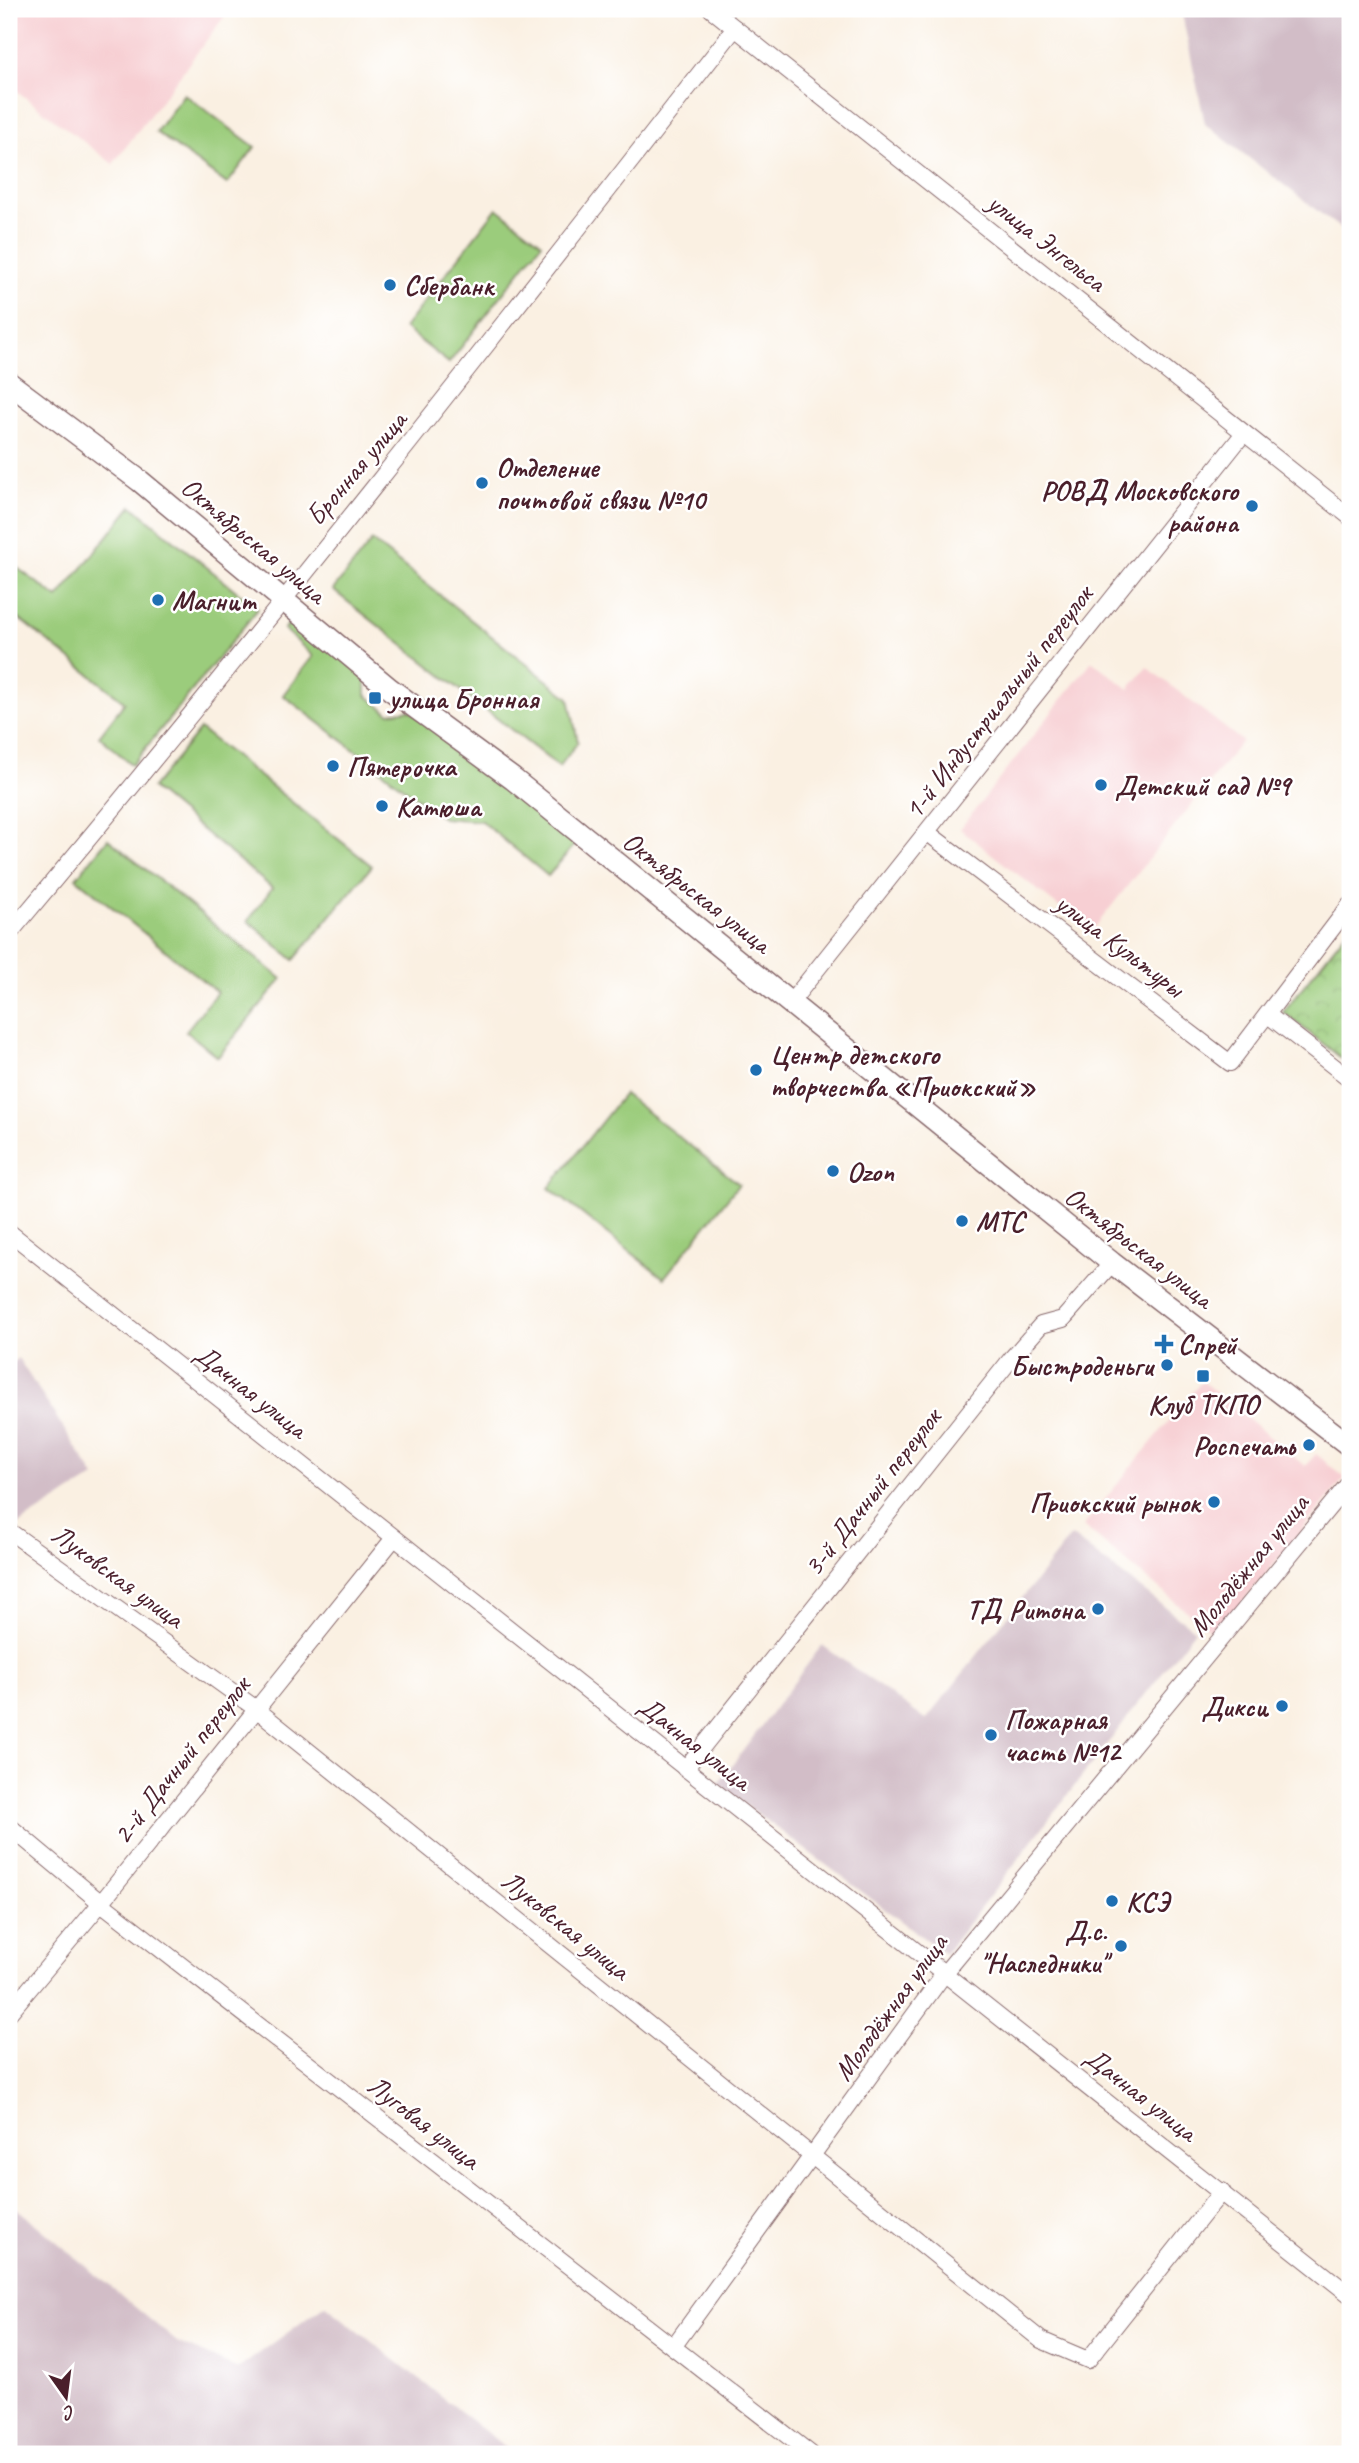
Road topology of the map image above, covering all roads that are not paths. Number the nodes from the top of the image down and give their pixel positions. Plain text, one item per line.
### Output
1 (711, 9) edge
2 (735, 28) junction
3 (9, 383) edge
4 (1244, 433) junction
5 (1350, 517) edge
6 (282, 598) junction
7 (928, 832) junction
8 (1350, 905) edge
9 (9, 934) edge
10 (791, 1002) junction
11 (1268, 1015) junction
12 (1350, 1079) edge
13 (9, 1232) edge
14 (1112, 1263) junction
15 (1350, 1446) edge
16 (1350, 1482) edge
17 (9, 1531) edge
18 (394, 1538) junction
19 (255, 1708) junction
20 (685, 1769) junction
21 (9, 1826) edge
22 (101, 1903) junction
23 (944, 1974) junction
24 (9, 2013) edge
25 (813, 2158) junction
26 (1222, 2191) junction
27 (1350, 2295) edge
28 (673, 2347) junction
29 (811, 2454) edge

1 - 2 street, улица Энгельса
2 - 4 street, улица Энгельса
2 - 6 street, Бронная улица
3 - 6 main road, Октябрьская улица
4 - 5 street, улица Энгельса
4 - 7 street, 1-й Индустриальный переулок
6 - 9 street, Бронная улица
6 - 10 main road, Октябрьская улица
7 - 10 street, 1-й Индустриальный переулок
7 - 11 street, улица Культуры
8 - 11 street, улица Культуры
10 - 14 main road, Октябрьская улица
11 - 12 street
13 - 18 street, Дачная улица
14 - 15 main road, Октябрьская улица
14 - 20 street, 3-й Дачный переулок
16 - 23 street, Молодёжная улица
17 - 19 street, Луковская улица
18 - 19 street, 2-й Дачный переулок
18 - 20 street, Дачная улица
19 - 22 street, 2-й Дачный переулок
19 - 25 street, Луковская улица
20 - 23 street, Дачная улица
21 - 22 street, Луговая улица
22 - 24 street, 2-й Дачный переулок
22 - 28 street, Луговая улица
23 - 25 street, Молодёжная улица
23 - 26 street, Дачная улица
25 - 26 street, Луковская улица
25 - 28 street, Молодёжная улица
26 - 27 street, Дачная улица
28 - 29 street, Луговая улица

